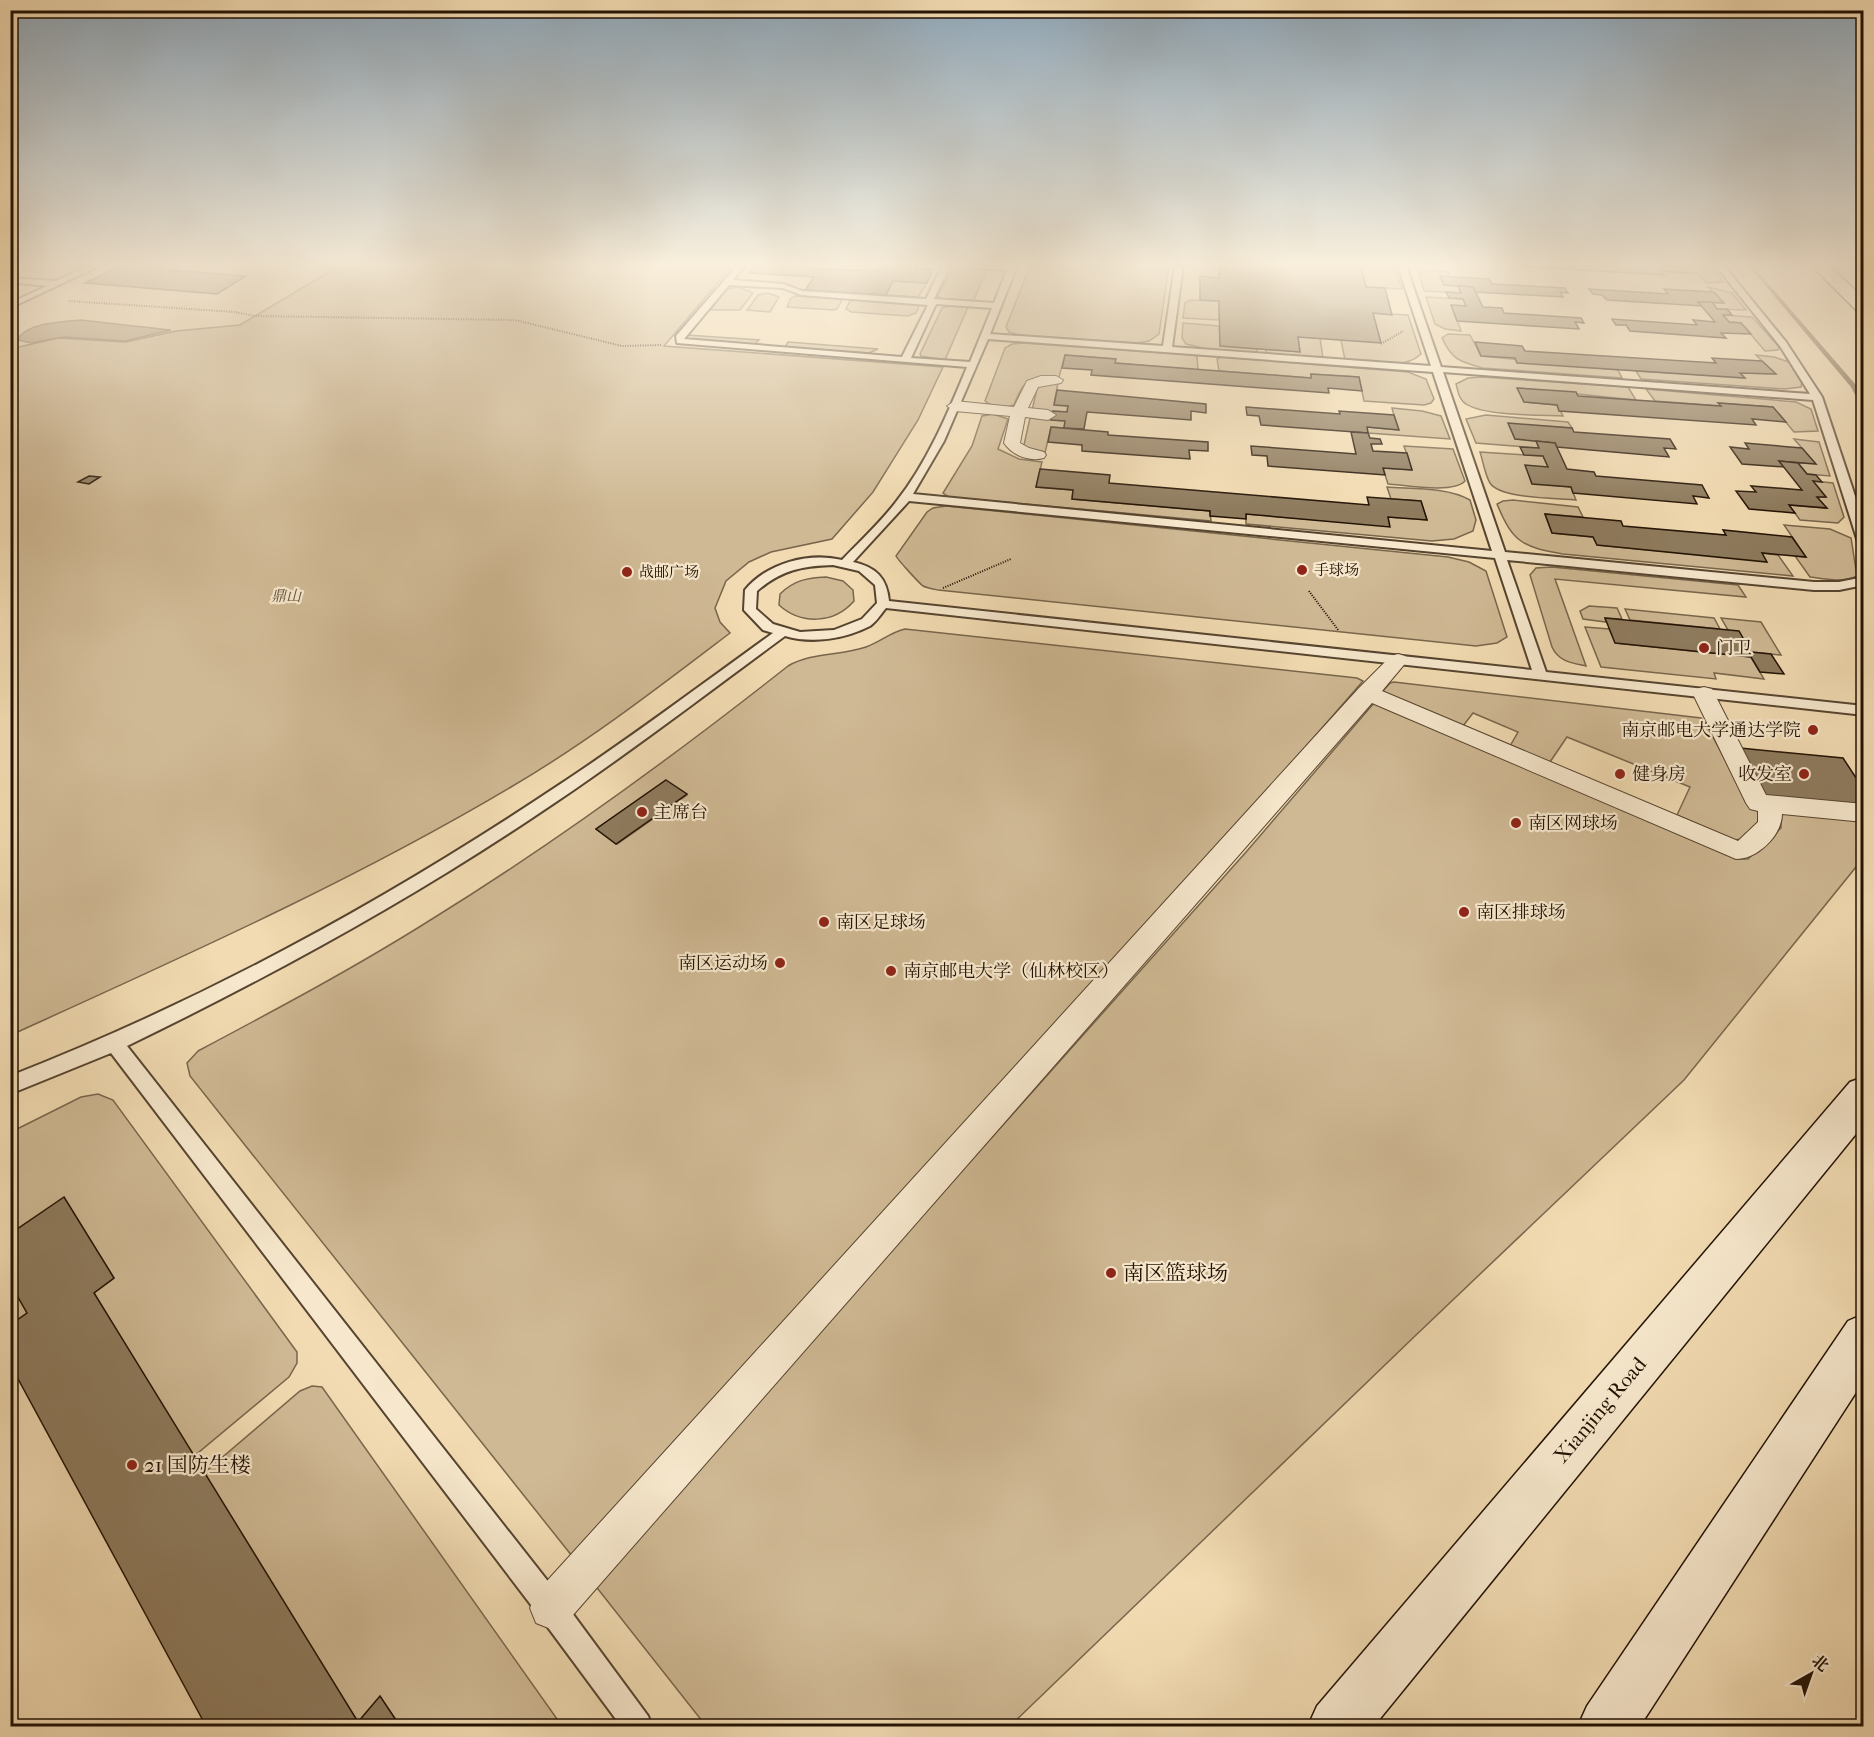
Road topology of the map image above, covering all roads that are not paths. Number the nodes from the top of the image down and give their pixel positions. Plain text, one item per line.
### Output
1 (752, 347) edge
2 (911, 347) edge
3 (980, 347) edge
4 (1129, 347) edge
5 (1429, 347) edge
6 (1785, 347) edge
7 (1167, 350) joint
8 (905, 360) junction
9 (973, 365) junction
10 (1436, 370) junction
11 (1056, 380) dead end
12 (1817, 397) junction
13 (955, 406) junction
14 (1019, 412) junction
15 (1048, 415) dead end
16 (1038, 455) dead end
17 (906, 497) junction
18 (1863, 542) edge
19 (1501, 554) junction
20 (845, 564) junction
21 (1863, 581) edge
22 (883, 604) junction
23 (782, 632) junction
24 (1398, 660) junction
25 (1542, 677) junction
26 (1368, 693) junction
27 (1704, 694) junction
28 (1863, 711) edge
29 (1770, 804) junction
30 (1863, 813) edge
31 (114, 1043) junction
32 (10, 1085) edge
33 (1863, 1094) edge
34 (1863, 1337) edge
35 (551, 1608) junction
36 (638, 1726) edge
37 (1337, 1726) edge
38 (1607, 1726) edge

1 - 8 lane
2 - 8 lane
3 - 9 lane
4 - 7 lane
5 - 10 lane
6 - 12 lane
7 - 10 lane
8 - 9 lane
9 - 13 lane
10 - 12 lane
10 - 19 lane
11 - 14 street
12 - 18 lane
13 - 14 street
13 - 17 lane
14 - 15 street
14 - 16 street
17 - 19 lane
17 - 20 lane
19 - 21 lane
19 - 25 lane
20 - 22 lane
20 - 23 lane
22 - 23 lane
22 - 24 lane
23 - 31 lane
24 - 25 lane
24 - 26 street
25 - 27 lane
26 - 29 street
26 - 35 street
27 - 28 lane
27 - 29 street
29 - 30 street
31 - 32 lane
31 - 35 lane
33 - 37 main road, Xianjing Road
34 - 38 main road
35 - 36 lane

